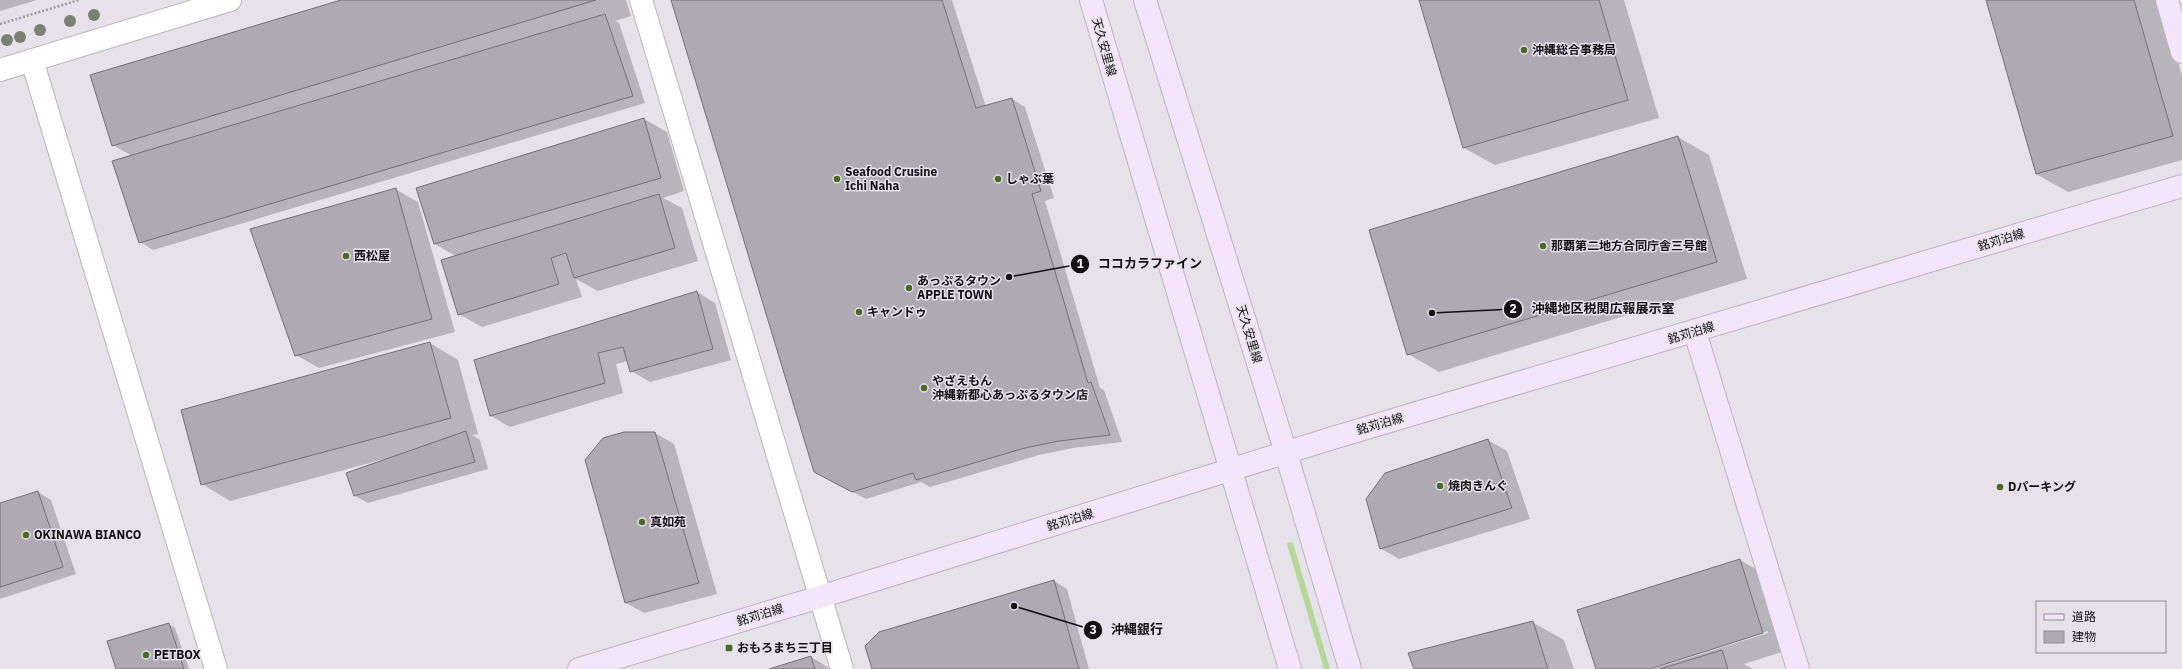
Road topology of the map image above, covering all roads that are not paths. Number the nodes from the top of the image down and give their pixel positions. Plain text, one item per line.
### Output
1 (230, 0) edge
2 (641, 0) edge
3 (1091, 0) edge
4 (1145, 0) edge
5 (2167, 0) edge
6 (2182, 52) edge
7 (32, 60) junction
8 (0, 70) edge
9 (2182, 186) edge
10 (1695, 332) junction
11 (1286, 453) junction
12 (1230, 469) junction
13 (820, 597) junction
14 (216, 669) edge
15 (579, 669) edge
16 (842, 669) edge
17 (1290, 669) edge
18 (1350, 669) edge
19 (1798, 669) edge

1 - 7 street
2 - 13 street
3 - 12 street, 天久安里線
4 - 11 street, 天久安里線
5 - 6 street
7 - 8 street
7 - 14 street
9 - 10 street, 銘苅泊線
10 - 11 street, 銘苅泊線
10 - 19 street
11 - 12 street, 銘苅泊線
11 - 18 street, 天久安里線
12 - 13 street, 銘苅泊線
12 - 17 street, 天久安里線
13 - 15 street, 銘苅泊線
13 - 16 street

